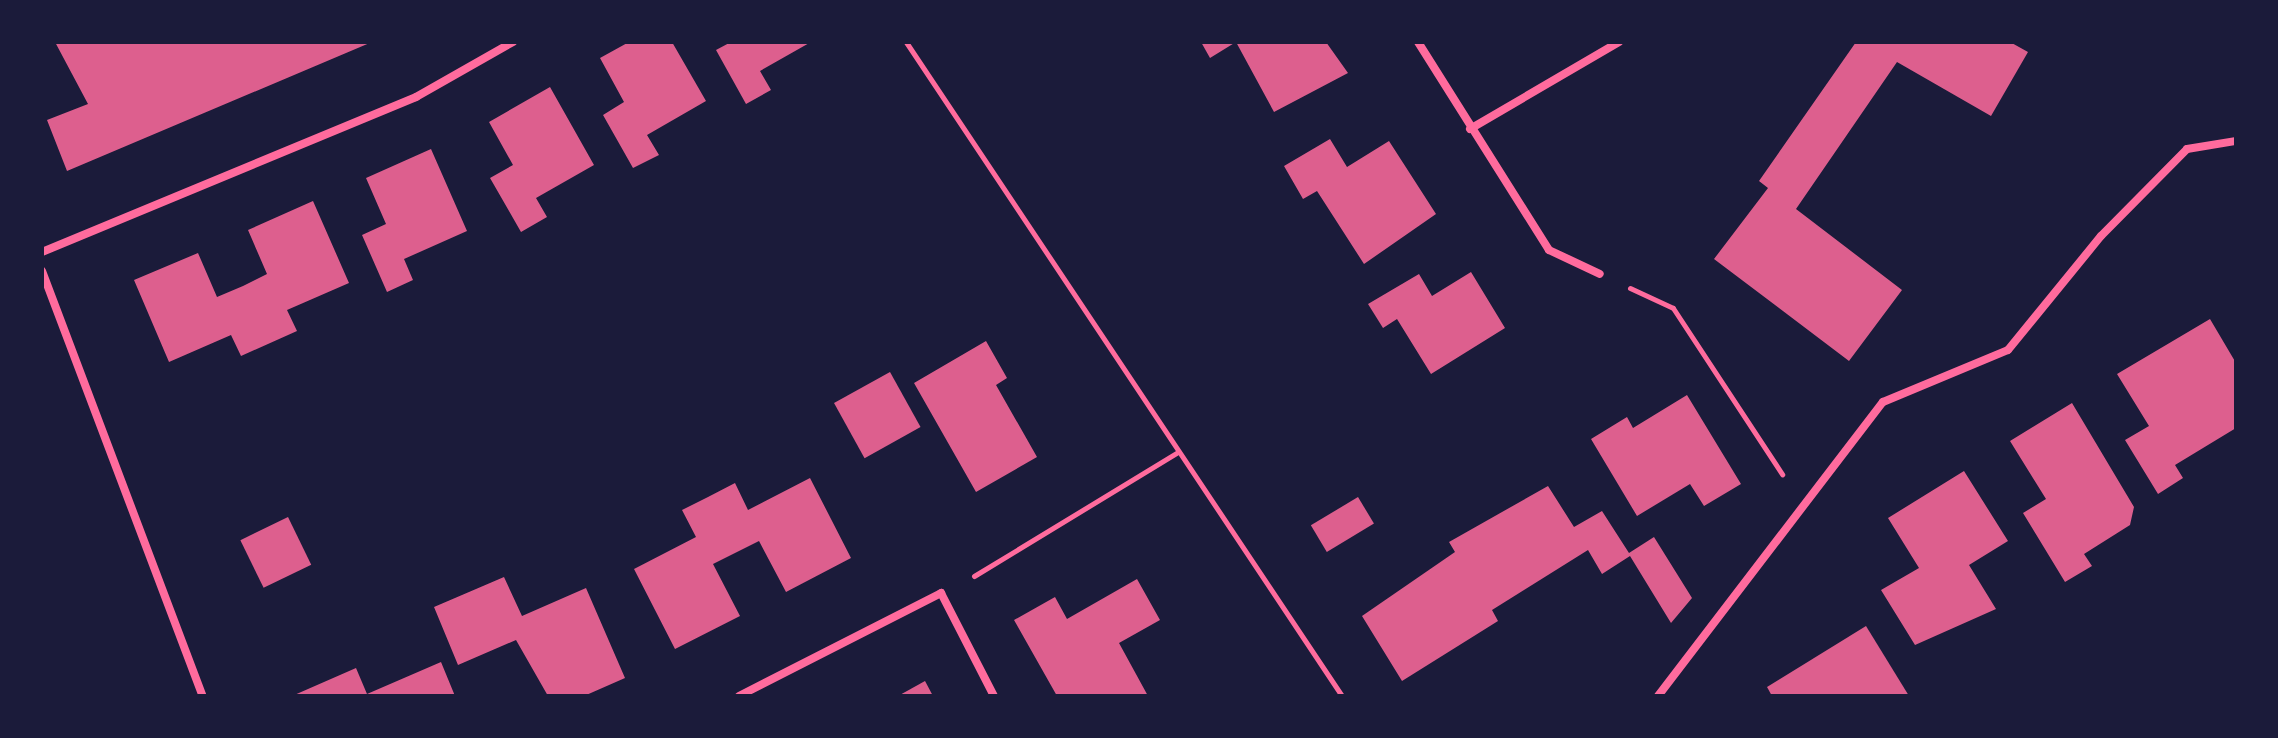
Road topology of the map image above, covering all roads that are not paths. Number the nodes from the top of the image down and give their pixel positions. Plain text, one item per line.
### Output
1 (513, 42) edge
2 (1418, 42) edge
3 (1619, 42) edge
4 (1470, 129) junction
5 (2236, 141) edge
6 (42, 252) edge
7 (42, 271) edge
8 (1600, 274) road end
9 (203, 696) edge
10 (739, 696) edge
11 (994, 696) edge
12 (1658, 696) edge

1 - 6 street
2 - 4 street
3 - 4 street
4 - 8 street
5 - 12 street
7 - 9 street
10 - 11 street

